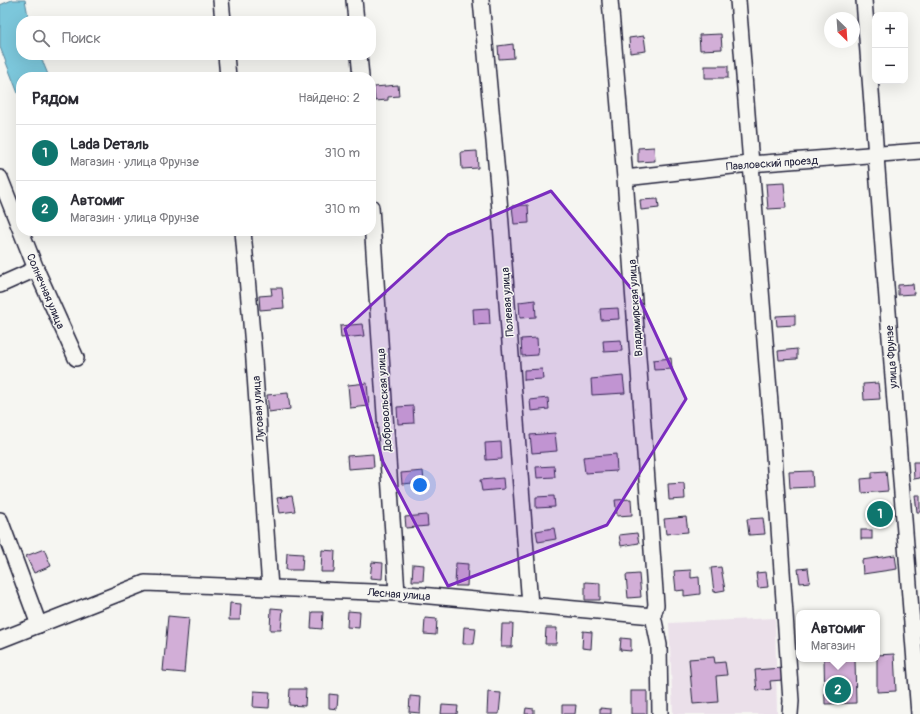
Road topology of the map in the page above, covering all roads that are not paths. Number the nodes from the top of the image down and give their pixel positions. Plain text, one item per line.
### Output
1 (221, 0) edge
2 (354, 0) edge
3 (481, 0) edge
4 (610, 0) edge
5 (738, 0) edge
6 (864, 0) edge
7 (223, 16) edge
8 (356, 16) edge
9 (226, 60) edge
10 (359, 60) edge
11 (228, 72) edge
12 (360, 72) edge
13 (920, 152) edge
14 (876, 156) junction
15 (750, 164) junction
16 (0, 178) edge
17 (625, 178) junction
18 (16, 218) edge
19 (23, 236) edge
20 (243, 236) edge
21 (373, 236) edge
22 (36, 269) junction
23 (0, 285) edge
24 (76, 358) dead end
25 (0, 520) edge
26 (270, 588) junction
27 (397, 593) junction
28 (530, 605) junction
29 (653, 616) junction
30 (39, 625) junction
31 (0, 640) edge
32 (660, 714) edge
33 (790, 714) edge
34 (919, 714) edge

1 - 7 street
2 - 8 street
3 - 28 street, Полевая улица
4 - 17 street, Владимирская улица
5 - 15 street
6 - 14 street, улица Фрунзе
9 - 11 street
10 - 12 street
13 - 14 street, Павловский проезд
14 - 15 street, Павловский проезд
14 - 34 street, улица Фрунзе
15 - 17 street, Павловский проезд
15 - 33 street
16 - 18 street, Солнечная улица
17 - 29 street, Владимирская улица
19 - 22 street, Солнечная улица
20 - 26 street, Луговая улица
21 - 27 street, Добровольская улица
22 - 23 street
22 - 24 street, Солнечная улица
25 - 30 street
26 - 27 street, Лесная улица
26 - 30 street, Лесная улица
27 - 28 street, Лесная улица
28 - 29 street, Лесная улица
29 - 32 street, Владимирская улица
30 - 31 street

